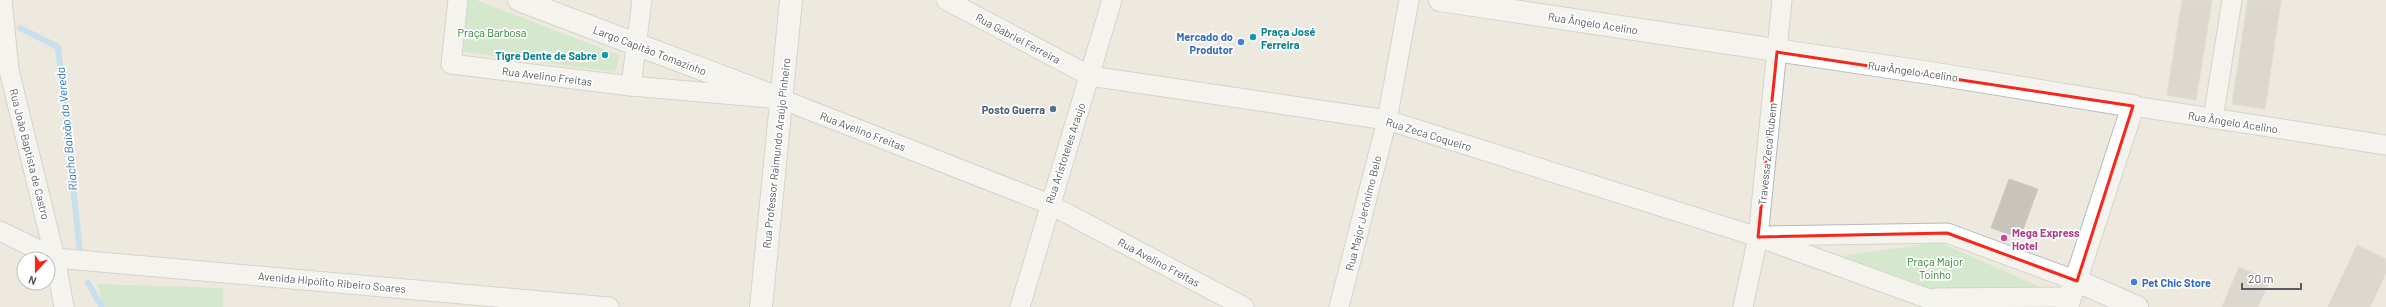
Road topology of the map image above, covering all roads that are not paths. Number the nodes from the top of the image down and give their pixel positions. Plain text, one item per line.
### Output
1 (2, 0) edge
2 (458, 0) edge
3 (519, 0) edge
4 (642, 0) edge
5 (791, 0) edge
6 (946, 0) edge
7 (1112, 0) edge
8 (1410, 0) edge
9 (1440, 0) edge
10 (1782, 0) edge
11 (2232, 0) edge
12 (1556, 8) edge
13 (637, 46) junction
14 (1777, 52) junction
15 (1090, 76) junction
16 (631, 86) junction
17 (781, 98) junction
18 (2133, 106) junction
19 (2213, 119) junction
20 (1387, 120) junction
21 (2386, 145) edge
22 (1049, 204) junction
23 (0, 231) edge
24 (1758, 237) junction
25 (41, 251) edge
26 (53, 251) edge
27 (56, 258) edge
28 (56, 263) edge
29 (2072, 295) edge
30 (1929, 298) junction
31 (64, 307) edge
32 (609, 307) edge
33 (761, 307) edge
34 (1020, 307) edge
35 (1244, 307) edge
36 (1339, 307) edge
37 (1743, 307) edge
38 (1952, 307) edge
39 (2137, 307) edge

1 - 26 street, Rua João Baptista de Castro
2 - 16 street, Rua Avelino Freitas
3 - 13 main road, Largo Capitão Tomazinho
4 - 13 street
5 - 17 main road, Rua Professor Raimundo Araújo Pinheiro
6 - 15 street, Rua Gabriel Ferreira
7 - 15 street, Rua Aristoteles Araujo
8 - 20 street
9 - 12 main road, Rua Ângelo Acelino
10 - 14 street, Travessa Zeca Rubem
11 - 19 street
12 - 14 main road, Rua Ângelo Acelino
13 - 16 street
13 - 17 main road, Largo Capitão Tomazinho
14 - 18 main road, Rua Ângelo Acelino
14 - 24 street, Travessa Zeca Rubem
15 - 20 street, Rua Zeca Coqueiro
15 - 22 street, Rua Aristoteles Araujo
16 - 17 street, Rua Avelino Freitas
17 - 22 street, Rua Avelino Freitas
17 - 33 main road, Rua Professor Raimundo Araújo Pinheiro
18 - 19 street, Rua Ângelo Acelino
18 - 29 main road
19 - 21 street, Rua Ângelo Acelino
20 - 24 street, Rua Zeca Coqueiro
20 - 36 street, Rua Major Jerônimo Belo
22 - 34 street, Rua Aristoteles Araujo
22 - 35 street, Rua Avelino Freitas
23 - 25 street
24 - 29 street
24 - 30 street
24 - 37 street, Travessa Zeca Rubem
27 - 32 street, Avenida Hipólito Ribeiro Soares
28 - 31 street, Rua João Baptista de Castro
29 - 30 street
29 - 39 main road
30 - 38 street

